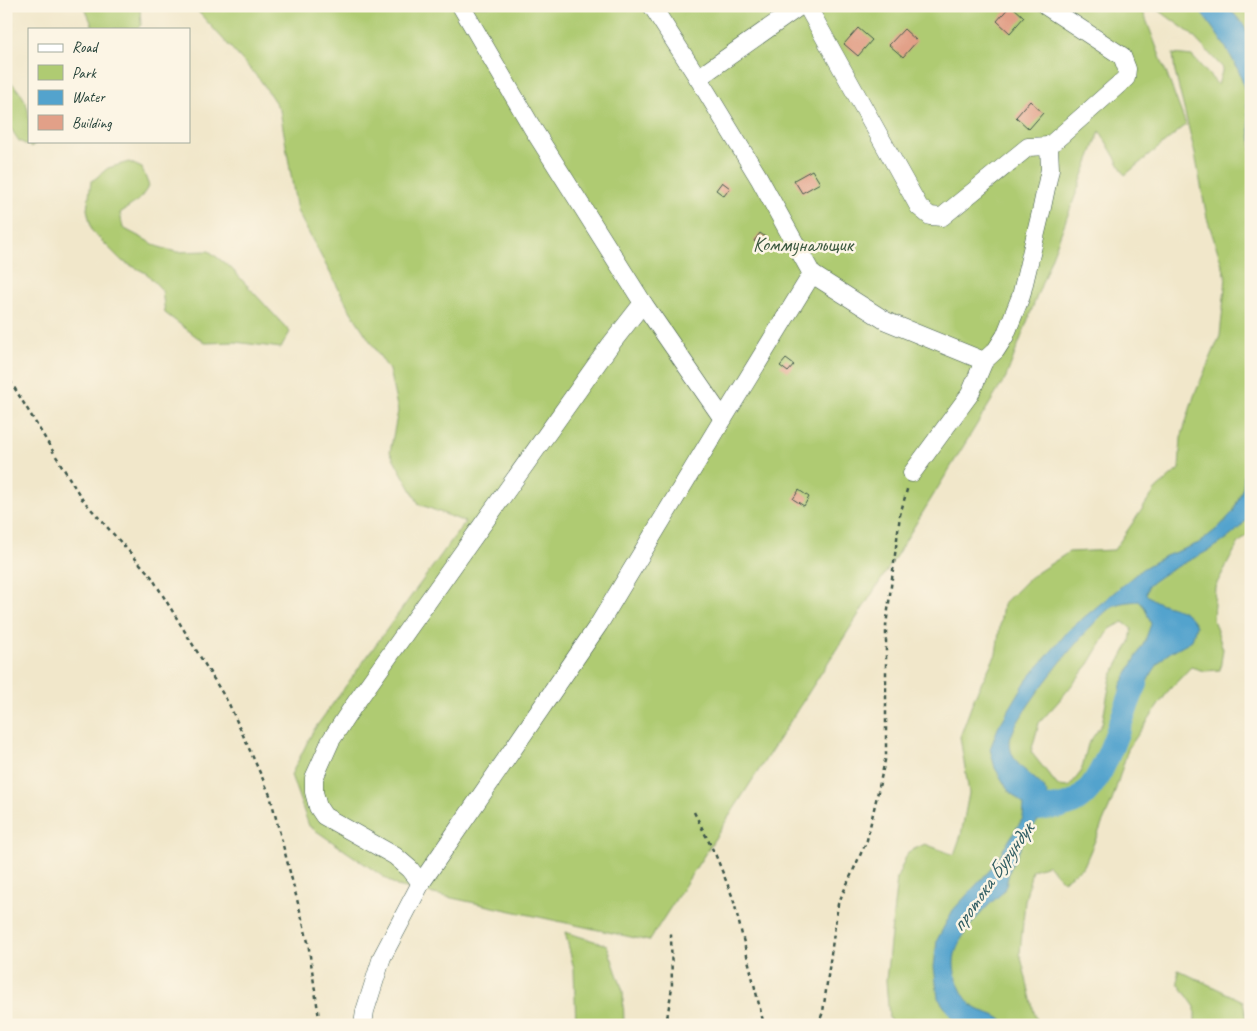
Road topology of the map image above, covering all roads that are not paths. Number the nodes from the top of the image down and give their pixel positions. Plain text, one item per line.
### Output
1 (461, 6) edge
2 (652, 6) edge
3 (800, 6) edge
4 (807, 6) edge
5 (1046, 6) edge
6 (698, 78) junction
7 (1049, 146) junction
8 (812, 274) junction
9 (643, 303) junction
10 (984, 361) junction
11 (723, 418) junction
12 (912, 473) road end
13 (421, 883) junction
14 (363, 1025) edge

1 - 9 street
2 - 6 street
3 - 6 street
4 - 7 street
5 - 7 street
6 - 8 street
7 - 10 street
8 - 10 street
8 - 11 street
9 - 11 street
9 - 13 street
10 - 12 street
11 - 13 street
13 - 14 street

